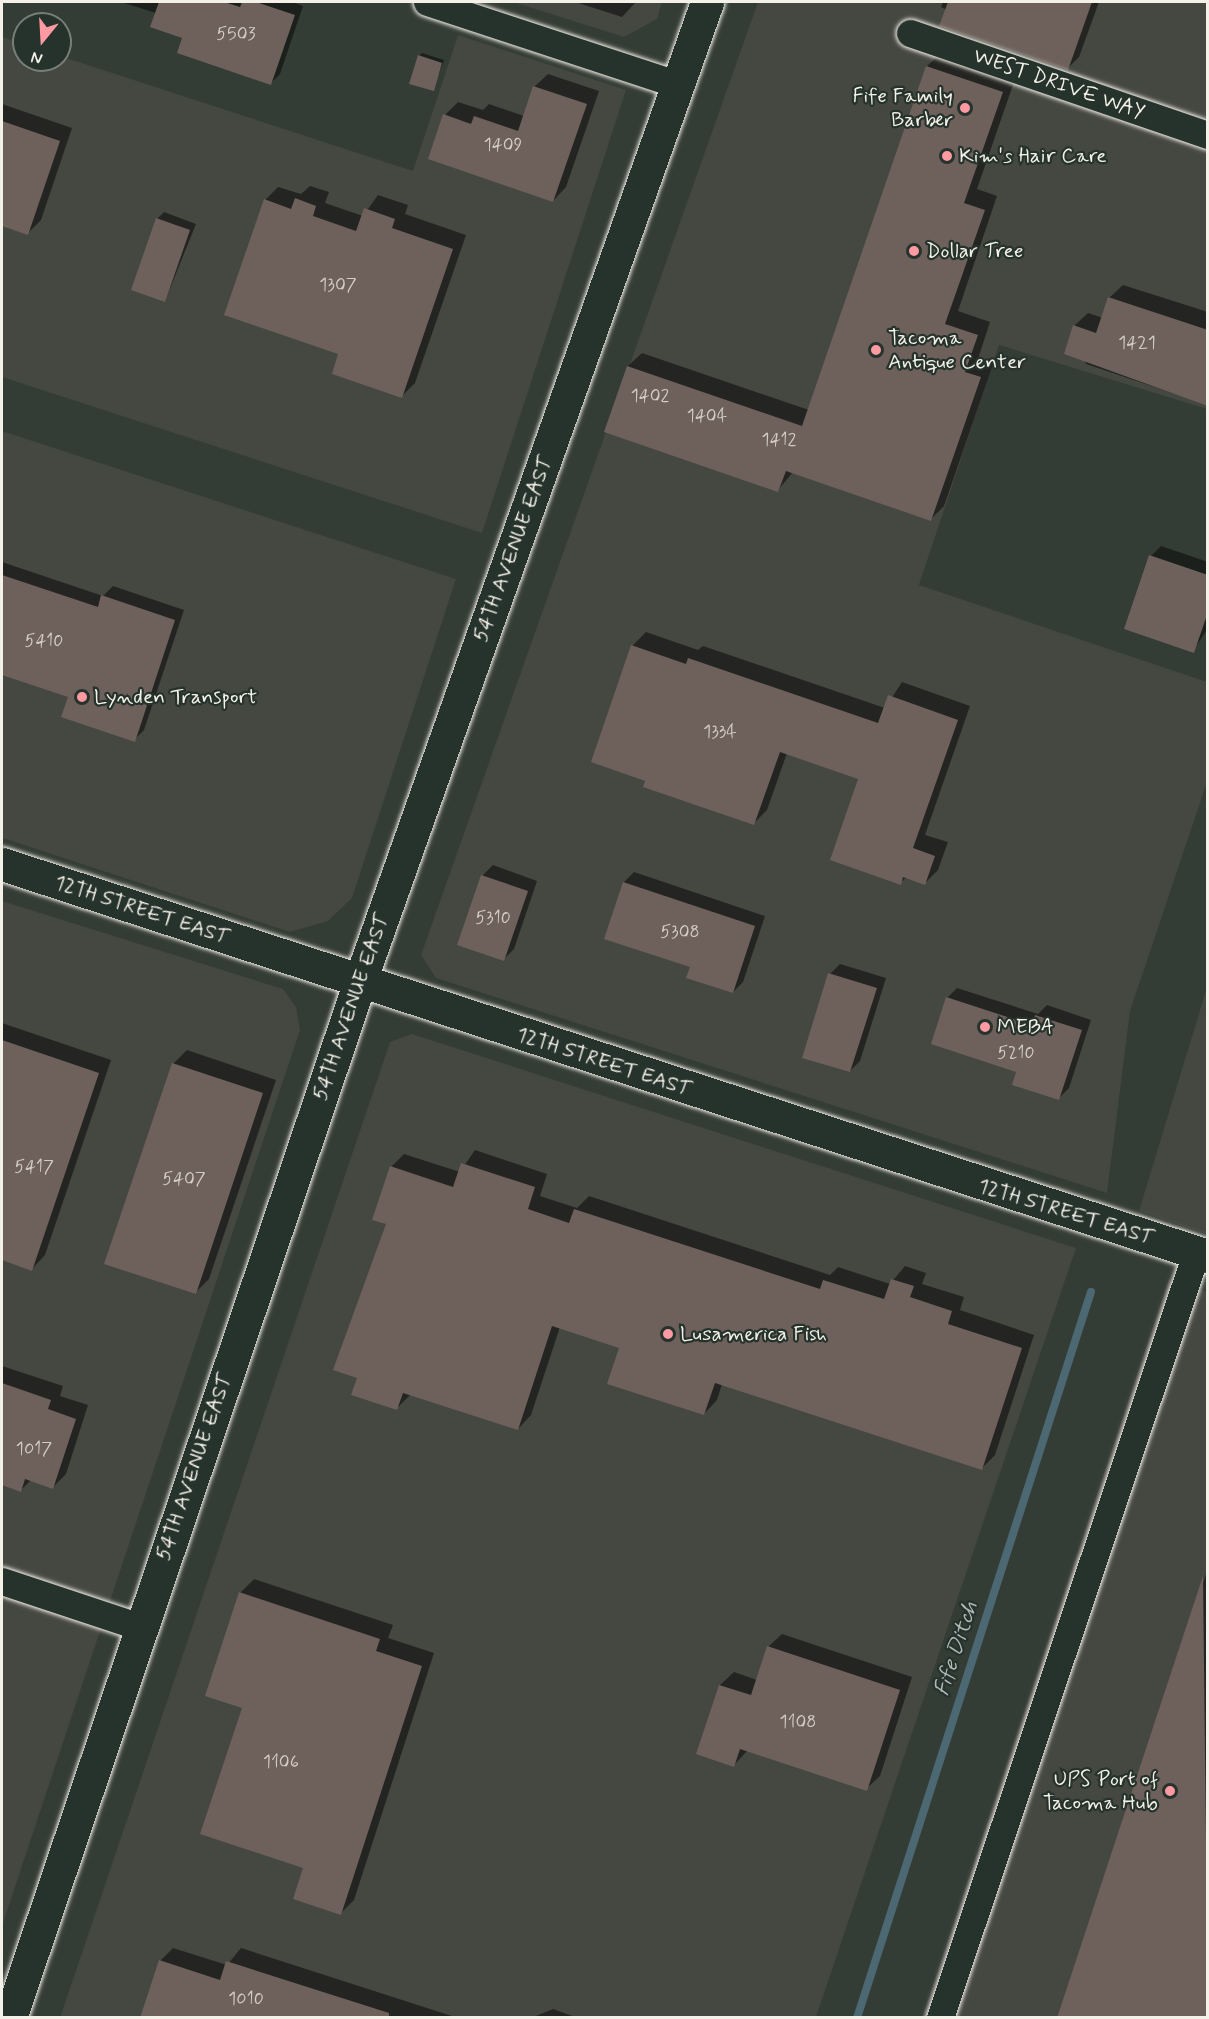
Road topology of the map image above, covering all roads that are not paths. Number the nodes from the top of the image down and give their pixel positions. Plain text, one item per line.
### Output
1 (427, 2) edge
2 (707, 2) edge
3 (910, 33) dead end
4 (679, 85) junction
5 (1208, 135) edge
6 (2, 864) edge
7 (360, 981) junction
8 (1202, 1254) edge
9 (2, 1581) edge
10 (140, 1627) junction
11 (10, 2018) edge
12 (940, 2018) edge

1 - 4 street
2 - 4 main road, 54TH AVENUE EAST
3 - 5 street, WEST DRIVE WAY
4 - 7 main road, 54TH AVENUE EAST
6 - 7 main road, 12TH STREET EAST
7 - 8 main road, 12TH STREET EAST
7 - 10 main road, 54TH AVENUE EAST
8 - 12 street
9 - 10 street
10 - 11 main road, 54TH AVENUE EAST

